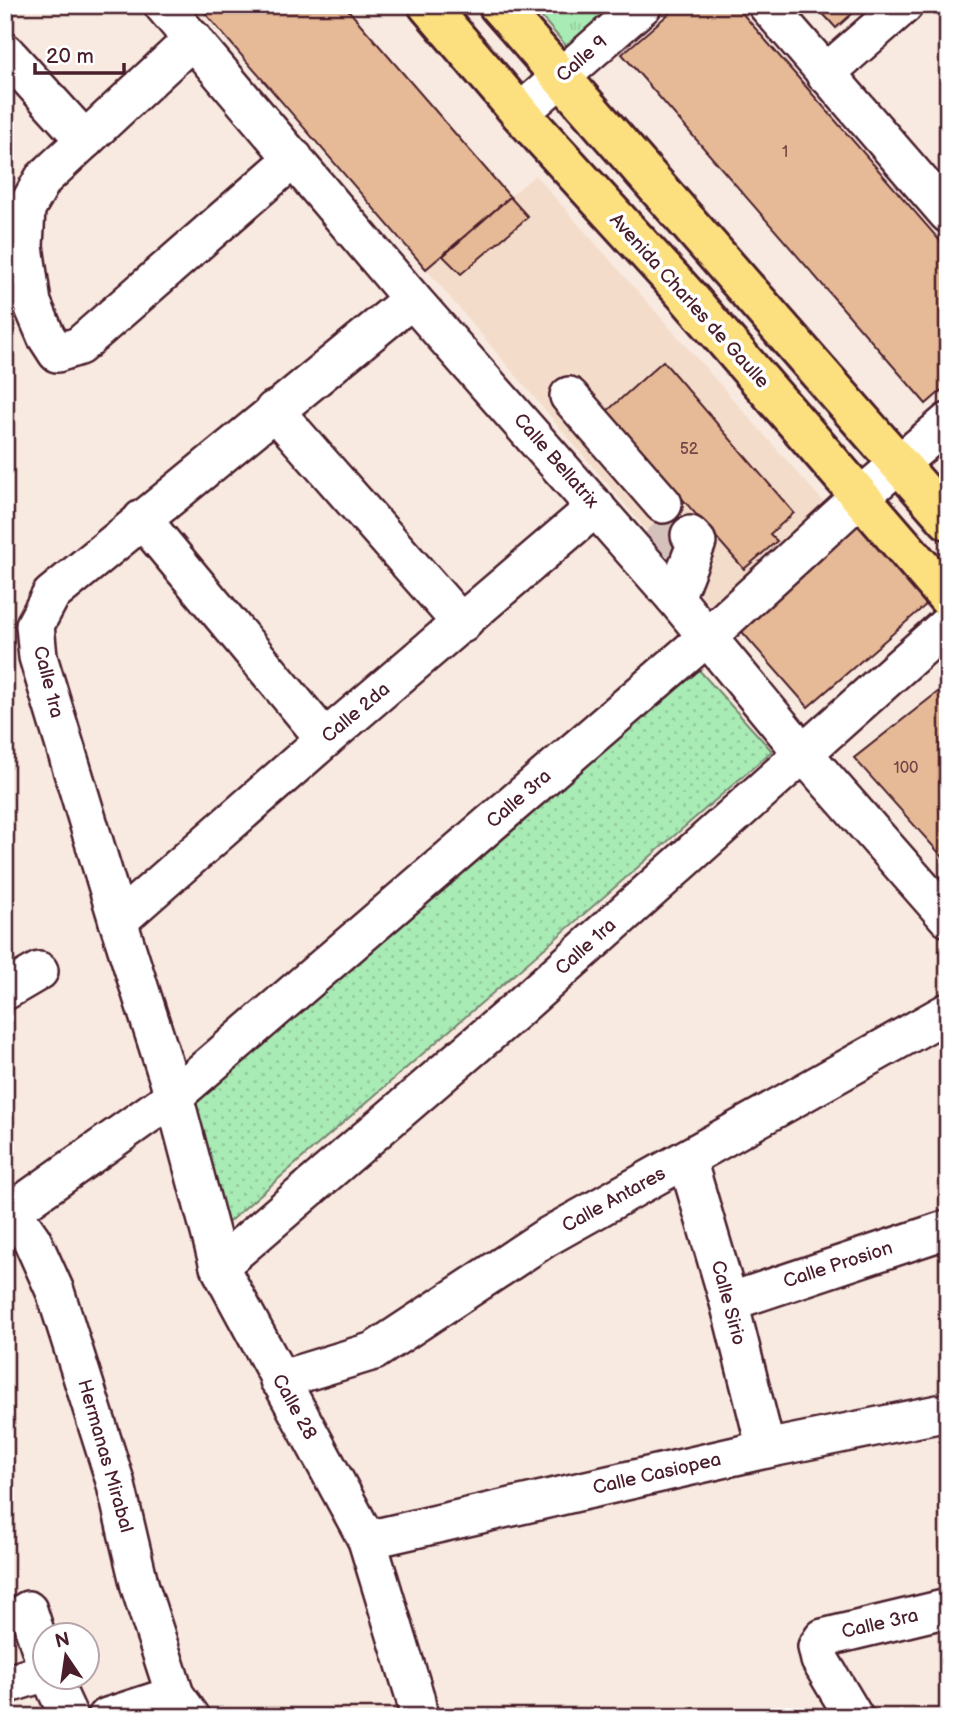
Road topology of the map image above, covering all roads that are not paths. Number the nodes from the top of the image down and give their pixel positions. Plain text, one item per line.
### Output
1 (163, 5) edge
2 (428, 5) edge
3 (498, 5) edge
4 (643, 5) edge
5 (767, 5) edge
6 (904, 5) edge
7 (193, 39) junction
8 (5, 52) edge
9 (825, 74) junction
10 (561, 78) junction
11 (520, 113) junction
12 (85, 140) junction
13 (294, 158) junction
14 (944, 201) edge
15 (411, 299) junction
16 (569, 396) dead end
17 (274, 410) junction
18 (948, 422) edge
19 (900, 464) junction
20 (860, 497) junction
21 (601, 513) junction
22 (142, 519) junction
23 (948, 520) edge
24 (668, 550) junction
25 (948, 598) edge
26 (462, 624) junction
27 (948, 624) edge
28 (708, 636) junction
29 (325, 739) junction
30 (803, 753) junction
31 (948, 918) edge
32 (118, 921) junction
33 (39, 971) dead end
34 (5, 991) edge
35 (948, 1013) edge
36 (174, 1096) junction
37 (687, 1159) junction
38 (9, 1206) edge
39 (948, 1229) edge
40 (219, 1266) junction
41 (729, 1302) junction
42 (279, 1380) junction
43 (948, 1412) edge
44 (766, 1449) junction
45 (367, 1540) junction
46 (948, 1608) edge
47 (28, 1609) dead end
48 (32, 1621) edge
49 (32, 1676) edge
50 (5, 1685) edge
51 (56, 1690) edge
52 (183, 1706) edge
53 (69, 1717) edge
54 (107, 1717) edge
55 (419, 1717) edge
56 (855, 1717) edge

1 - 7 street, Calle Bellatrix
2 - 11 main road, Avenida Charles de Gaulle
3 - 10 main road
4 - 10 street, Calle 9
5 - 9 street
6 - 9 street
7 - 12 street
7 - 13 street, Calle Bellatrix
8 - 12 street
9 - 14 street
10 - 11 street, Calle 9
10 - 19 main road
11 - 20 main road, Avenida Charles de Gaulle
12 - 13 street
13 - 15 street, Calle Bellatrix
15 - 17 street, Calle 1ra
15 - 21 street, Calle Bellatrix
16 - 24 street
17 - 22 street, Calle 1ra
17 - 26 street
18 - 19 street, Calle 3ra
19 - 20 street, Calle 3ra
19 - 23 main road
20 - 25 main road, Avenida Charles de Gaulle
20 - 28 street, Calle 3ra
21 - 24 street, Calle Bellatrix
21 - 24 street
21 - 26 street, Calle 2da
22 - 29 street
22 - 32 street, Calle 1ra
24 - 28 street, Calle Bellatrix
26 - 29 street, Calle 2da
27 - 30 street, Calle 1ra
28 - 30 street, Calle Bellatrix
28 - 36 street, Calle 3ra
29 - 32 street, Calle 2da
30 - 31 street, Calle Bellatrix
30 - 40 street, Calle 1ra
32 - 36 street, Calle 1ra
33 - 34 street
35 - 37 street, Calle Antares
36 - 38 street, Calle 3ra
36 - 40 street, Calle 28
37 - 41 street, Calle Sirio
37 - 42 street, Calle Antares
38 - 52 street, Hermanas Mirabal
39 - 41 street, Calle Prosion
40 - 42 street, Calle 28
41 - 44 street, Calle Sirio
42 - 45 street, Calle 28
43 - 44 street, Calle Casiopea
44 - 45 street, Calle Casiopea
45 - 55 street, Calle 28
46 - 56 street, Calle 3ra
47 - 48 street
49 - 50 street
51 - 53 street
52 - 54 street

